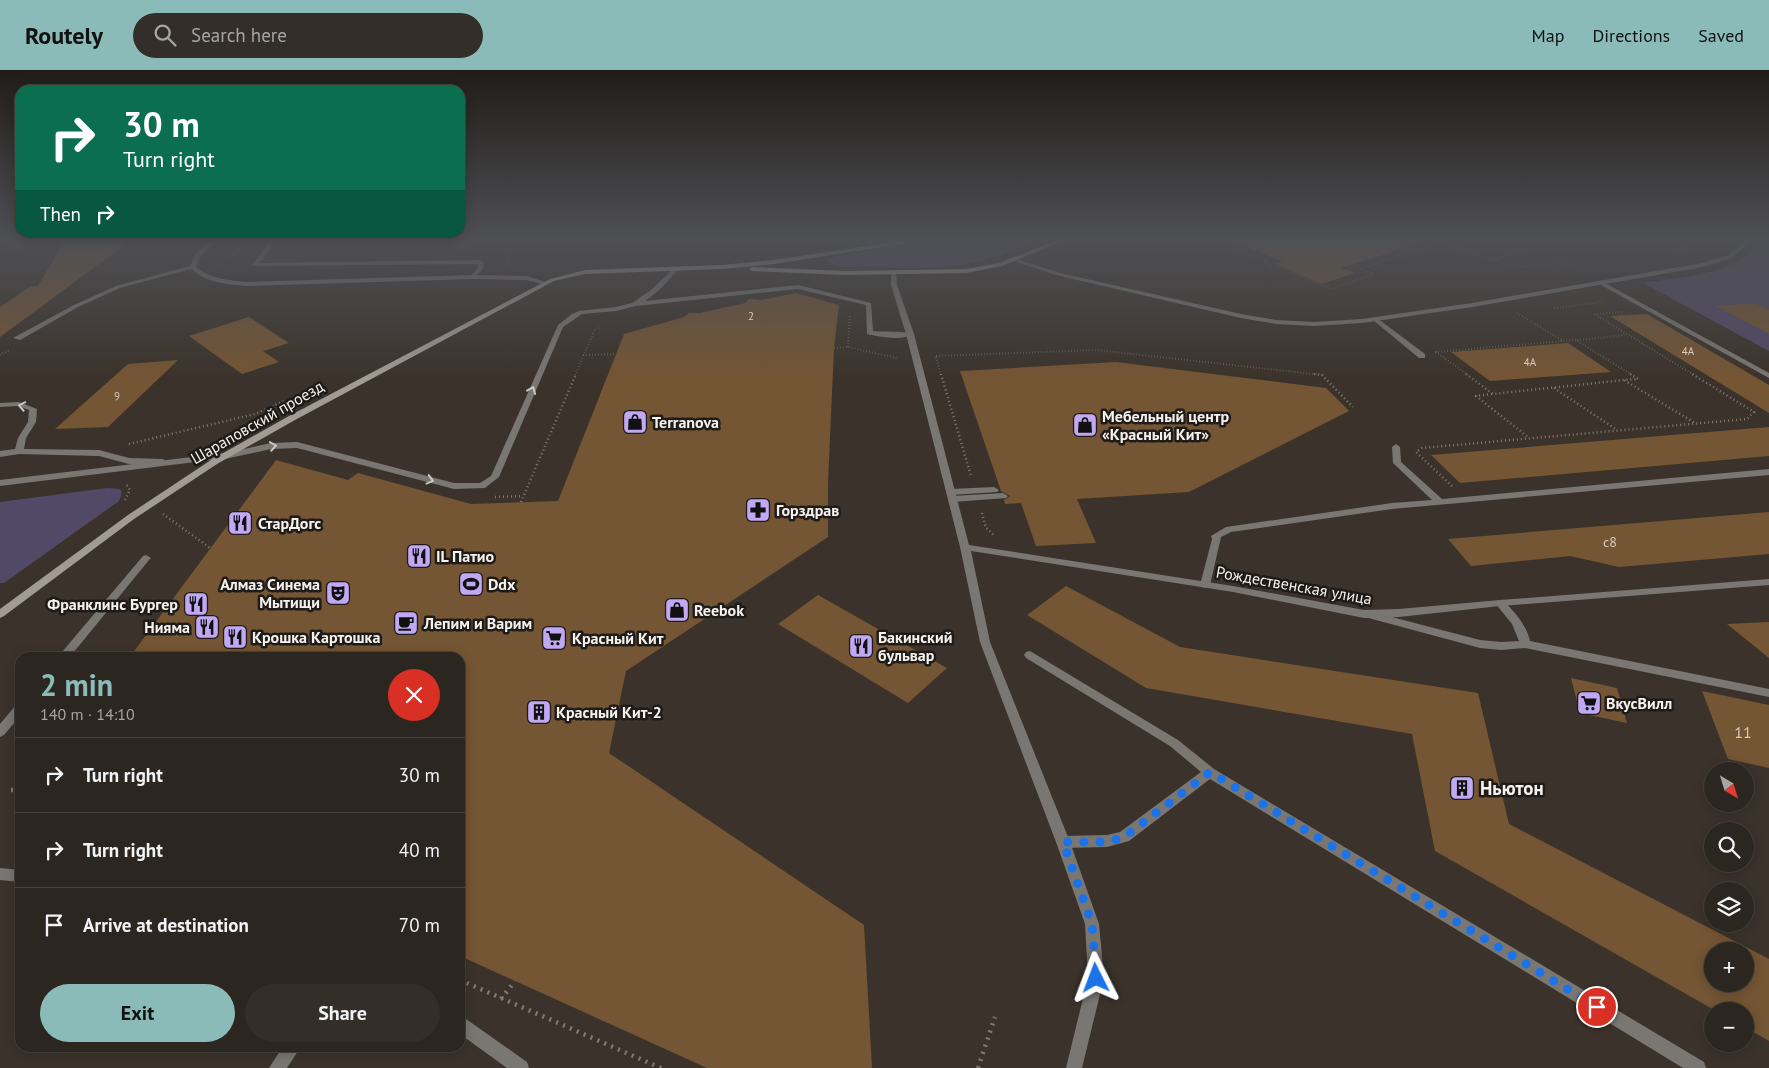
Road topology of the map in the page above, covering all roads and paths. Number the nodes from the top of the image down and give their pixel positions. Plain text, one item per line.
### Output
1 (127, 286) edge
2 (540, 286) edge
3 (658, 286) edge
4 (894, 286) edge
5 (1107, 286) edge
6 (1322, 286) edge
7 (1341, 286) edge
8 (1591, 286) edge
9 (1604, 286) edge
10 (635, 304) junction
11 (1631, 311) dead end
12 (1517, 313) dead end
13 (1375, 319) junction
14 (604, 327) dead end
15 (910, 334) junction
16 (1627, 335) junction
17 (17, 338) dead end
18 (1576, 340) junction
19 (1564, 341) junction
20 (834, 348) dead end
21 (934, 348) dead end
22 (616, 354) dead end
23 (583, 355) junction
24 (936, 356) junction
25 (1422, 356) dead end
26 (897, 358) dead end
27 (1769, 376) edge
28 (1624, 380) junction
29 (1554, 388) junction
30 (1493, 394) junction
31 (290, 398) dead end
32 (0, 406) edge
33 (1352, 407) dead end
34 (1696, 424) junction
35 (1617, 431) junction
36 (1530, 438) junction
37 (127, 444) dead end
38 (1396, 447) dead end
39 (19, 451) junction
40 (0, 454) edge
41 (225, 456) junction
42 (179, 462) junction
43 (1769, 472) edge
44 (0, 483) edge
45 (124, 483) dead end
46 (1454, 487) dead end
47 (1001, 493) dead end
48 (976, 494) junction
49 (952, 496) junction
50 (1439, 501) junction
51 (521, 502) dead end
52 (121, 504) dead end
53 (162, 514) dead end
54 (996, 535) dead end
55 (965, 547) junction
56 (210, 548) dead end
57 (146, 558) dead end
58 (1769, 582) edge
59 (1205, 585) junction
60 (1500, 603) junction
61 (0, 614) edge
62 (1364, 614) junction
63 (1525, 644) junction
64 (67, 652) edge
65 (1030, 654) dead end
66 (1769, 693) edge
67 (15, 714) edge
68 (0, 732) edge
69 (1210, 772) junction
70 (11, 790) dead end
71 (15, 790) edge
72 (1063, 842) junction
73 (0, 874) edge
74 (15, 876) edge
75 (515, 981) dead end
76 (465, 982) edge
77 (501, 999) junction
78 (995, 1017) dead end
79 (465, 1028) edge
80 (289, 1052) edge
81 (277, 1068) edge
82 (521, 1068) edge
83 (661, 1068) edge
84 (978, 1068) edge
85 (1074, 1068) edge
86 (1698, 1068) edge

1 - 17 street
2 - 41 main road, Шараповский проезд
3 - 10 street
4 - 15 street
5 - 13 street
6 - 7 path
8 - 13 street
9 - 27 street
10 - 15 street
41 -> 10 street
11 - 16 path
12 - 19 path
13 - 25 street
14 - 23 path
15 - 49 street
16 - 18 path
16 - 34 path
18 - 19 path
18 - 28 path
19 - 30 path
20 - 26 path
21 - 24 path
22 - 23 path
23 - 51 path
24 - 33 path
24 - 48 path
28 - 29 path
28 - 34 path
29 - 30 path
29 - 35 path
30 - 36 path
31 - 37 path
39 -> 32 street
34 - 35 path
35 - 36 path
36 - 46 path
38 - 50 street
39 - 40 street
39 - 42 street
41 - 42 street
41 - 61 main road, Шараповский проезд
42 - 44 street
43 - 50 street
45 - 52 path
47 - 48 street
48 - 49 street
48 - 54 path
49 - 55 street
50 - 59 street
53 - 56 path
55 - 59 street, Рождественская улица
55 - 72 street
57 - 64 street
58 - 60 street, Рождественская улица
59 - 62 street, Рождественская улица
60 - 62 street, Рождественская улица
60 - 63 street
62 - 63 street
63 - 66 street
65 - 69 street
67 - 68 street
69 - 72 street
69 - 86 street
70 - 71 path
72 - 85 street
73 - 74 street
75 - 77 path
76 - 77 path
77 - 83 path
78 - 84 path
79 - 82 street
80 - 81 street

